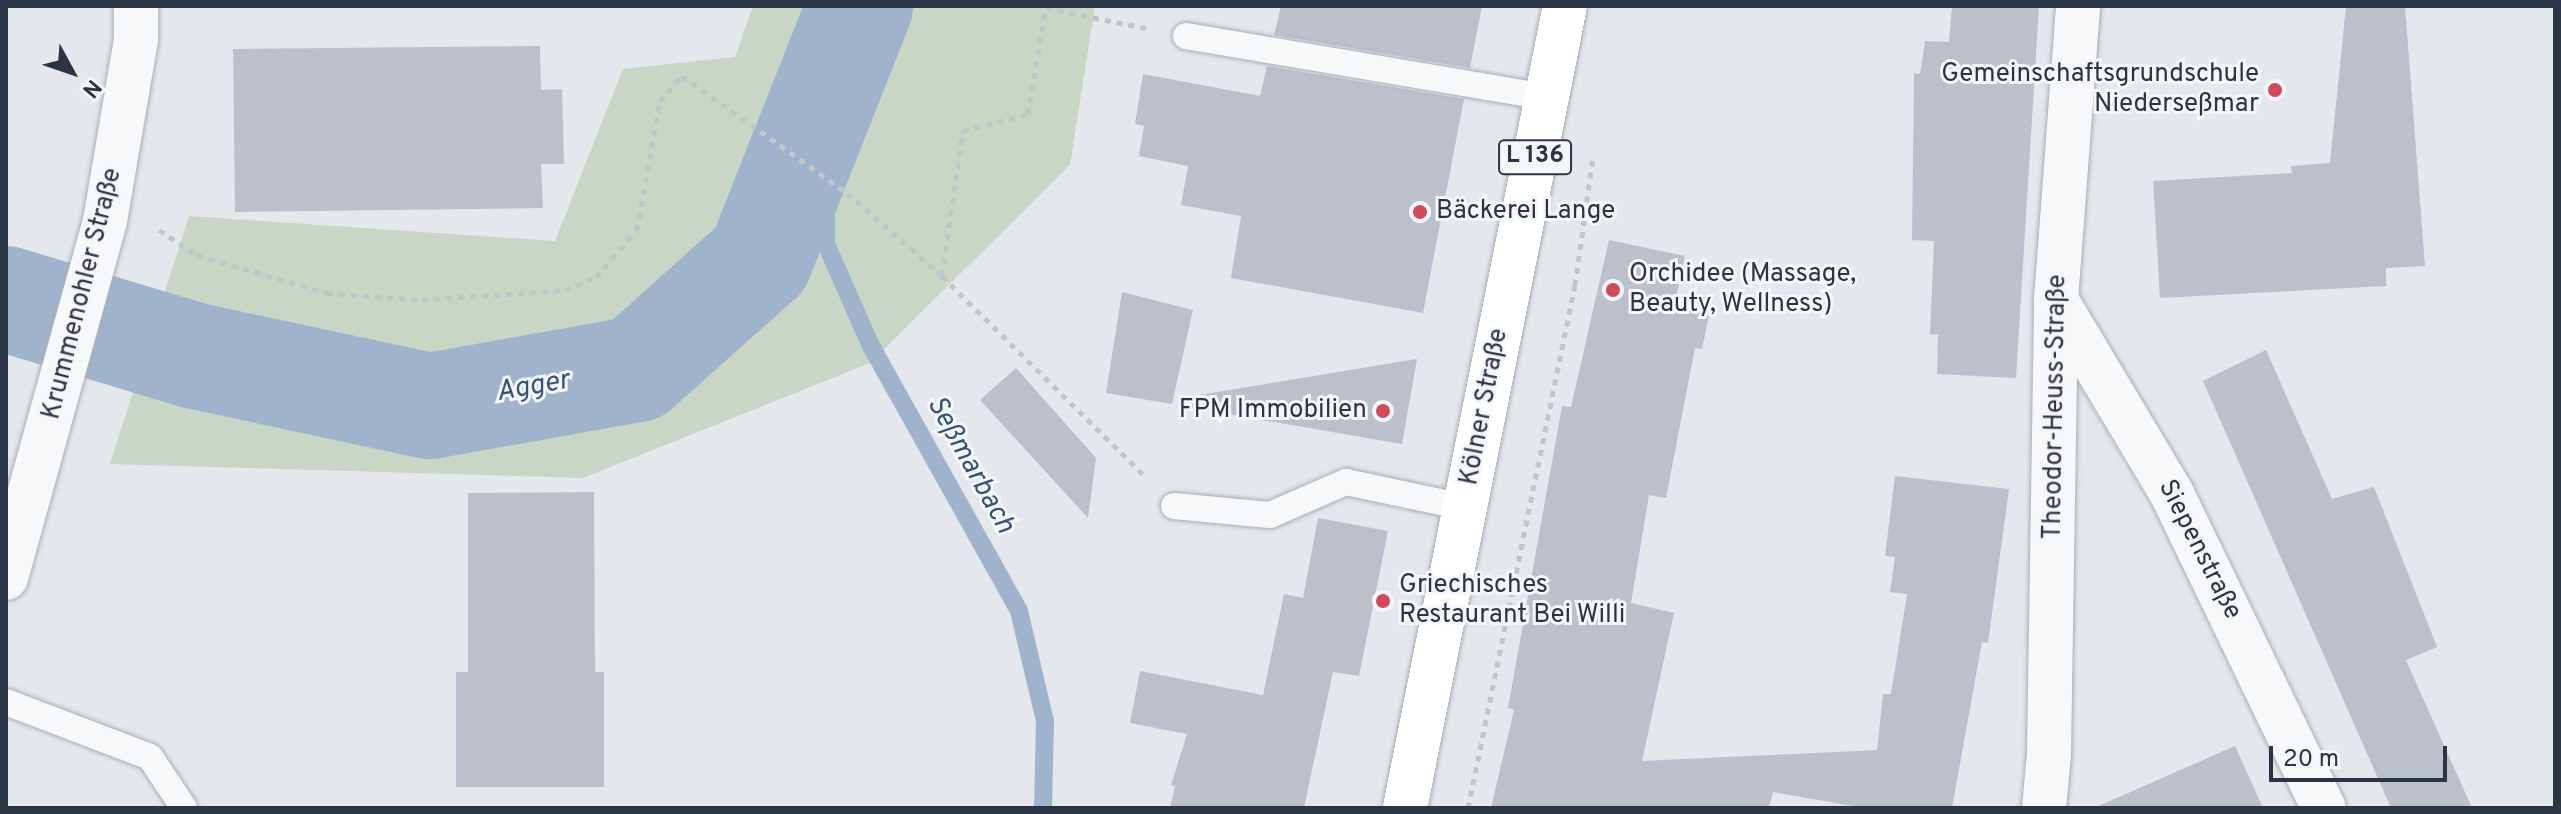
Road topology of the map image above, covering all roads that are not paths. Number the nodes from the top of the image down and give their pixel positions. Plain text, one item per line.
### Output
1 (136, 6) edge
2 (1565, 6) edge
3 (2078, 6) edge
4 (1186, 36) road end
5 (1547, 97) junction
6 (2056, 300) junction
7 (1174, 506) road end
8 (1464, 507) junction
9 (6, 578) edge
10 (6, 702) edge
11 (184, 808) edge
12 (1405, 808) edge
13 (2044, 808) edge
14 (2324, 808) edge

1 - 9 street, Krummenohler Straße
2 - 5 main road, Kölner Straße / L 136
3 - 6 street, Theodor-Heuss-Straße
4 - 5 lane
5 - 8 main road, Kölner Straße / L 136
6 - 13 street, Theodor-Heuss-Straße
6 - 14 street, Siepenstraße
7 - 8 lane
8 - 12 main road, Kölner Straße / L 136
10 - 11 lane

